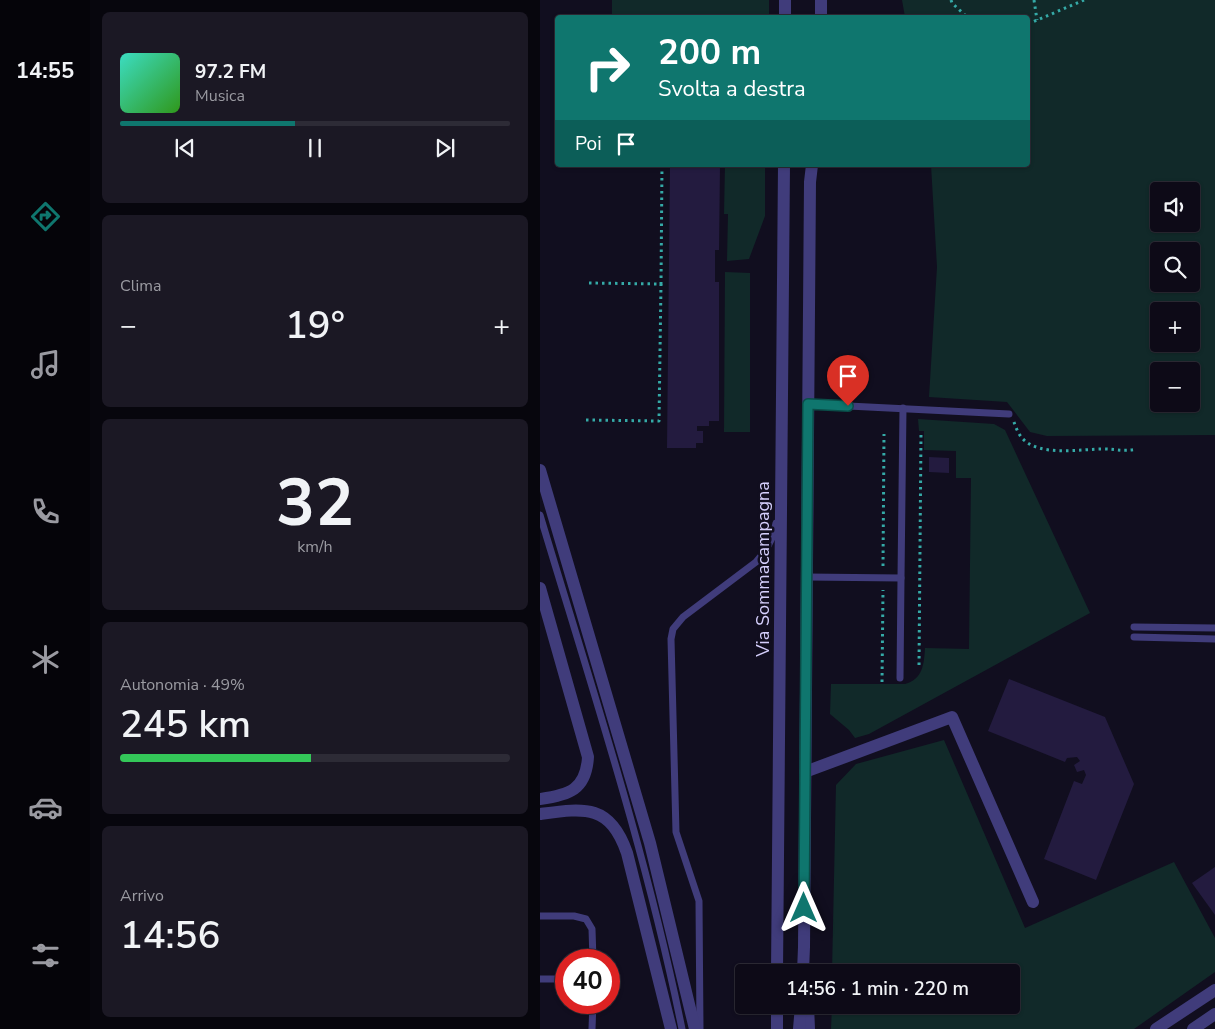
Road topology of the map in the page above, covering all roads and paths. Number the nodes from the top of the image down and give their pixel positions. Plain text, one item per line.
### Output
1 (785, 0) edge
2 (821, 0) edge
3 (951, 0) edge
4 (1034, 0) edge
5 (1084, 0) edge
6 (785, 15) edge
7 (821, 15) edge
8 (965, 15) edge
9 (1037, 20) junction
10 (1030, 23) edge
11 (662, 167) edge
12 (784, 167) edge
13 (812, 167) edge
14 (589, 284) dead end
15 (661, 284) junction
16 (808, 404) junction
17 (903, 408) junction
18 (1009, 414) joint
19 (586, 420) dead end
20 (884, 434) dead end
21 (921, 434) dead end
22 (1137, 449) dead end
23 (540, 470) edge
24 (780, 506) junction
25 (540, 515) edge
26 (883, 567) dead end
27 (807, 577) junction
28 (901, 578) junction
29 (540, 588) edge
30 (883, 590) dead end
31 (1134, 627) dead end
32 (1215, 628) edge
33 (1134, 638) dead end
34 (1215, 639) edge
35 (919, 666) dead end
36 (900, 678) dead end
37 (882, 682) dead end
38 (805, 772) junction
39 (540, 799) edge
40 (540, 814) edge
41 (1033, 902) dead end
42 (540, 916) edge
43 (593, 949) edge
44 (777, 964) edge
45 (804, 964) edge
46 (540, 979) edge
47 (555, 979) edge
48 (1215, 990) edge
49 (592, 1014) edge
50 (777, 1014) edge
51 (800, 1014) edge
52 (808, 1014) edge
53 (1215, 1014) edge
54 (592, 1029) edge
55 (671, 1029) edge
56 (682, 1029) edge
57 (695, 1029) edge
58 (700, 1029) edge
59 (777, 1029) edge
60 (799, 1029) edge
61 (809, 1029) edge
62 (1156, 1029) edge
63 (1193, 1029) edge

1 - 6 street
2 - 7 street
3 - 8 path
4 - 9 path
5 - 9 path
9 - 10 path
11 - 15 path
12 - 24 street, Via Sommacampagna
13 - 16 street
14 - 15 path
15 - 19 path
16 - 17 lane
16 - 27 street
17 - 18 lane
17 - 28 lane
18 - 22 path
20 - 26 path
21 - 35 path
23 - 57 street
24 - 44 street, Via Sommacampagna
24 - 58 lane
25 - 56 lane
27 - 28 lane
27 - 38 street
28 - 36 lane
29 - 39 street
30 - 37 path
31 - 32 lane
33 - 34 lane
38 - 41 street
38 - 45 street
40 - 55 street
42 - 43 lane
46 - 47 lane
48 - 62 street
49 - 54 lane
50 - 59 street
51 - 60 street
52 - 61 street
53 - 63 street

